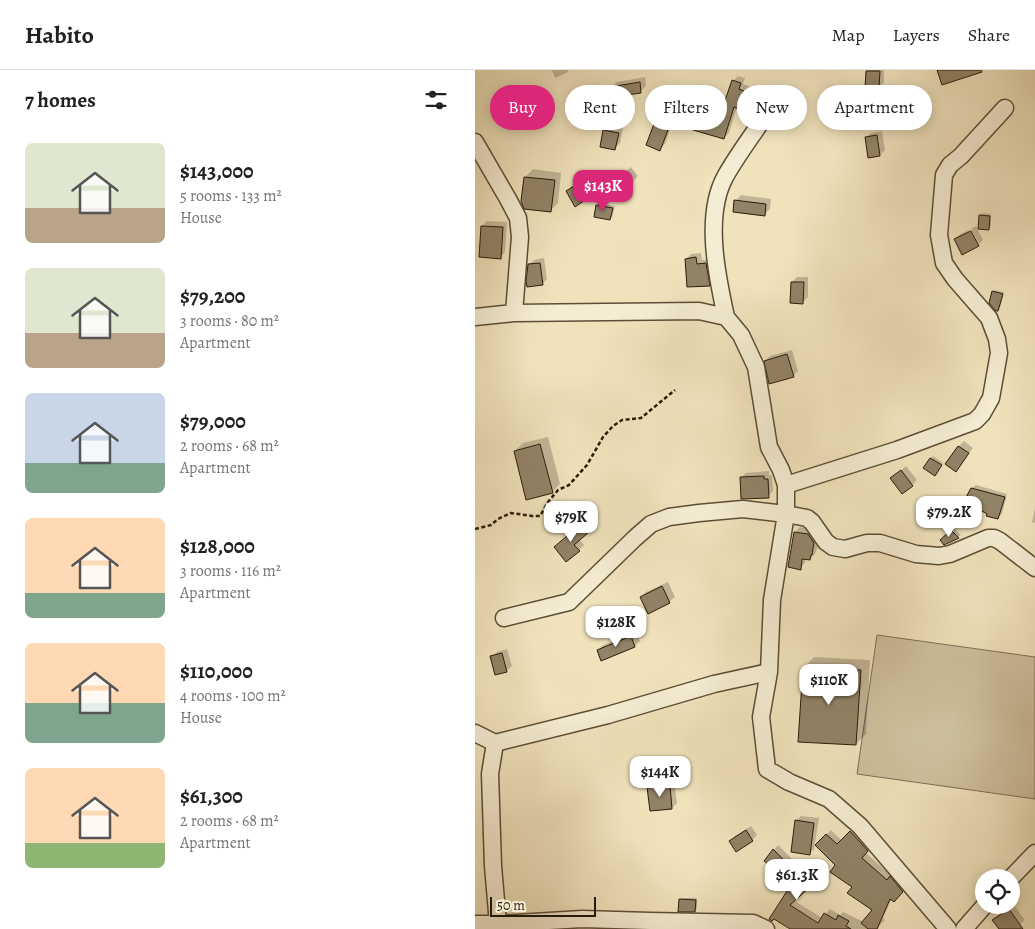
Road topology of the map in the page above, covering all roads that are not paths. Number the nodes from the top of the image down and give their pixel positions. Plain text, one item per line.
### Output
1 (1005, 108) dead end
2 (756, 130) edge
3 (475, 142) edge
4 (514, 313) junction
5 (475, 317) edge
6 (726, 317) junction
7 (786, 486) junction
8 (786, 514) junction
9 (1033, 560) edge
10 (504, 618) dead end
11 (769, 672) junction
12 (475, 733) edge
13 (495, 743) junction
14 (483, 802) edge
15 (1035, 853) edge
16 (1020, 869) edge
17 (977, 914) edge
18 (475, 924) edge
19 (498, 924) junction
20 (766, 929) edge
21 (948, 929) edge
22 (963, 929) edge

1 - 7 street
2 - 6 street
3 - 4 street
4 - 5 street
4 - 6 street
6 - 7 street
7 - 8 street
8 - 9 street
8 - 10 street
8 - 11 street
11 - 13 street
11 - 21 street
12 - 13 street
13 - 14 street
14 - 19 street
15 - 16 street
17 - 22 street
18 - 19 street
19 - 20 street

